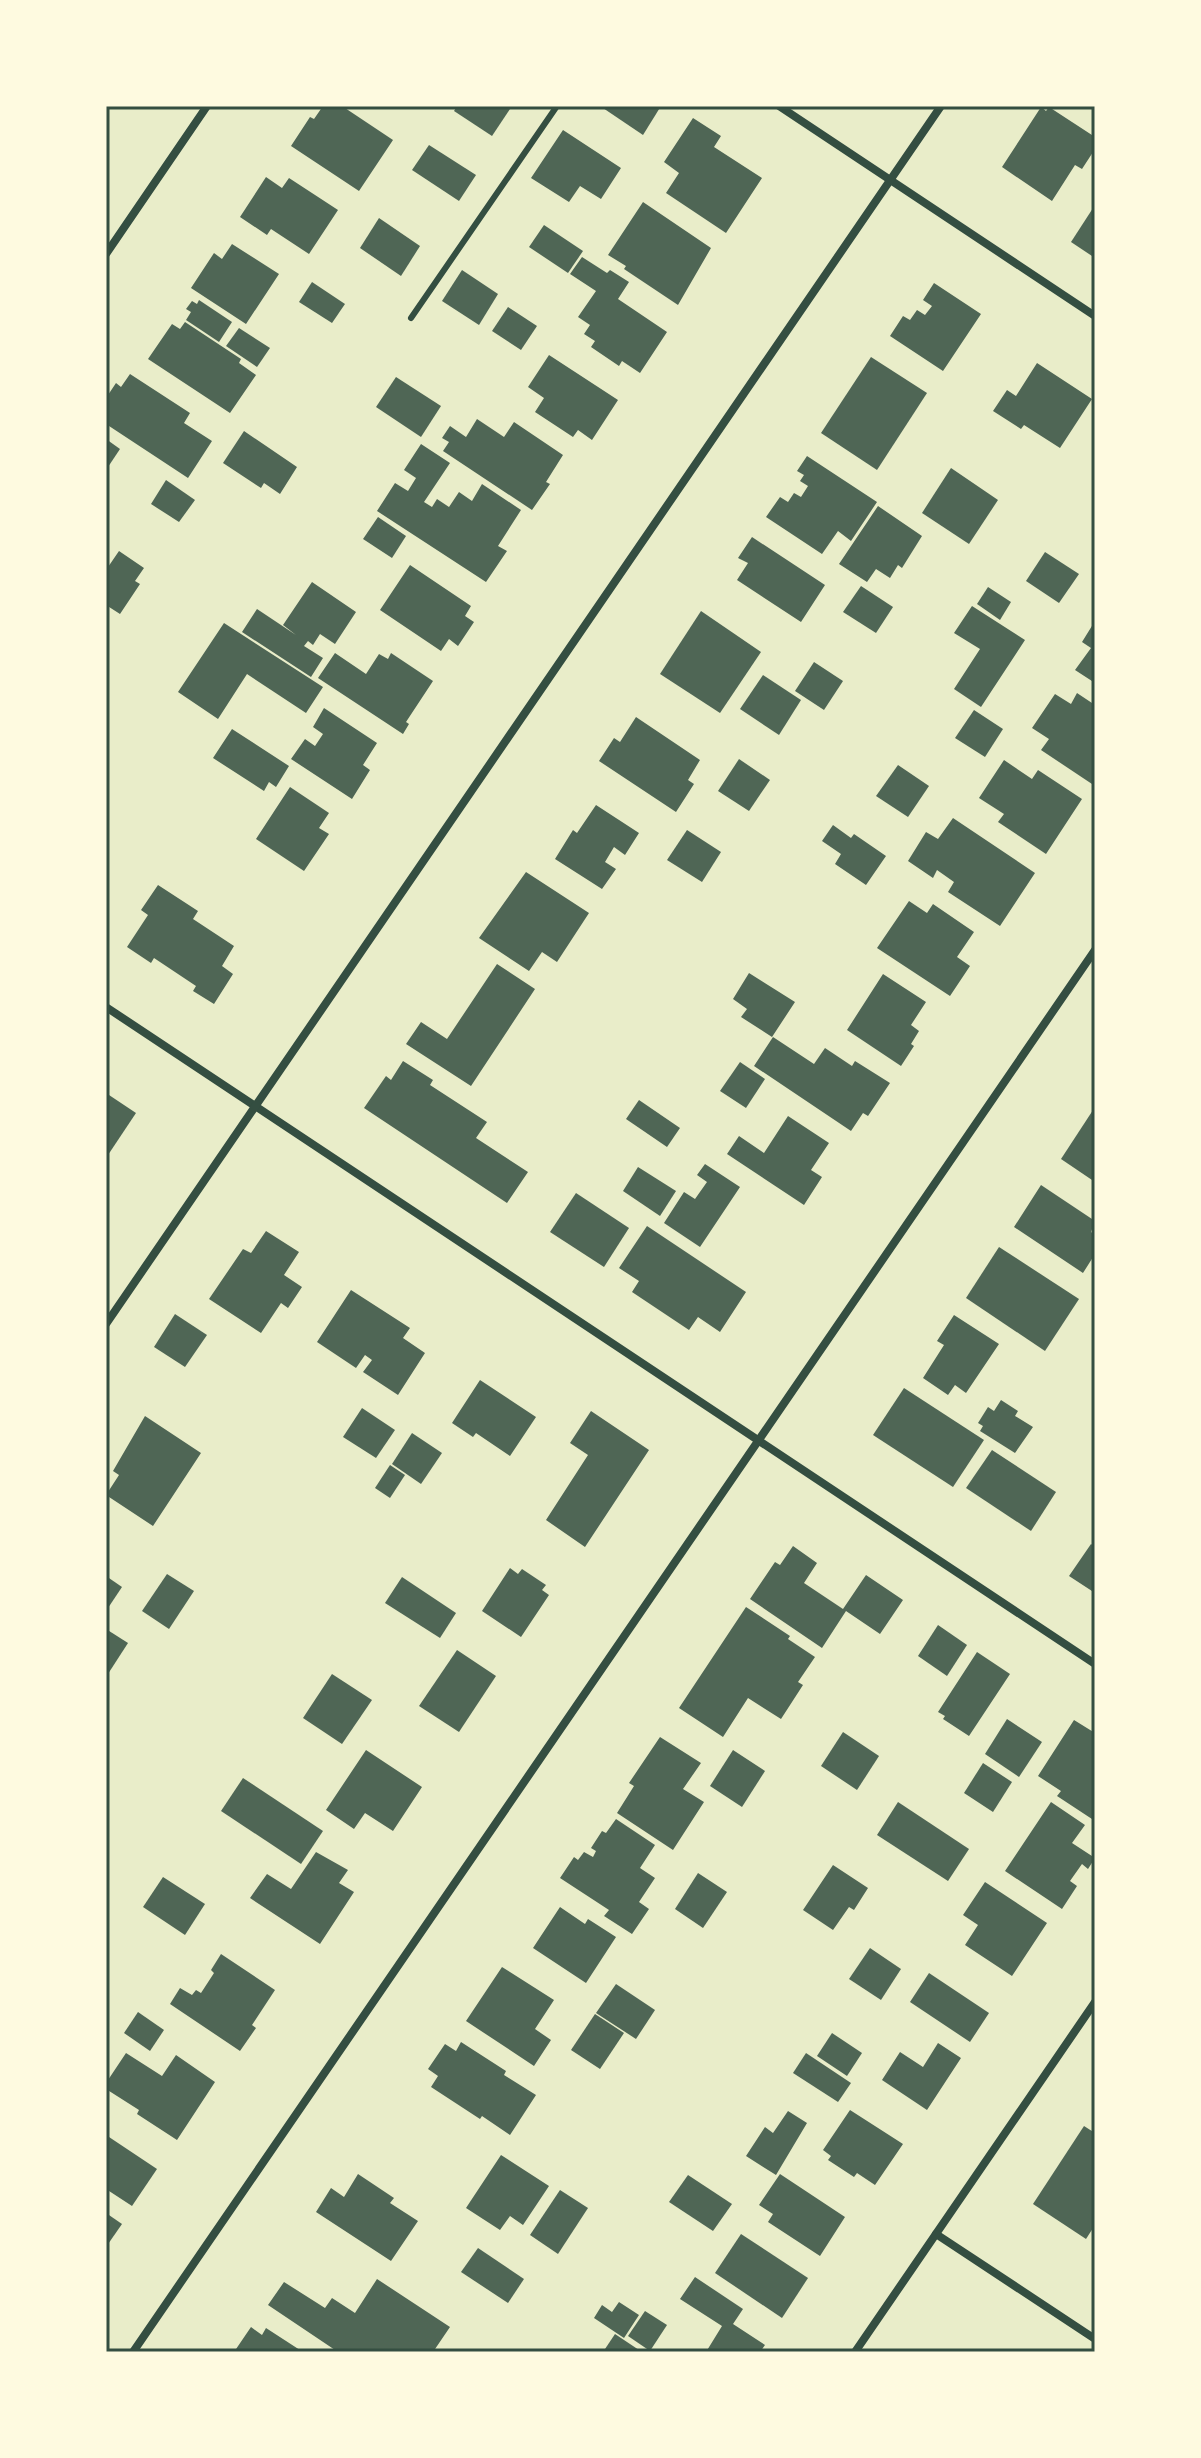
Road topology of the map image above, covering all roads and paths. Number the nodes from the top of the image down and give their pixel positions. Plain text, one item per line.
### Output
1 (207, 106) edge
2 (557, 106) edge
3 (779, 106) edge
4 (941, 106) edge
5 (891, 180) junction
6 (106, 254) edge
7 (1095, 316) edge
8 (411, 318) dead end
9 (1095, 950) edge
10 (106, 1007) edge
11 (255, 1106) junction
12 (106, 1324) edge
13 (758, 1441) junction
14 (1095, 1664) edge
15 (1095, 2002) edge
16 (936, 2234) junction
17 (1095, 2339) edge
18 (133, 2352) edge
19 (855, 2352) edge

1 - 6 street
2 - 8 lane
3 - 5 street
4 - 5 street
5 - 7 street
5 - 11 street
9 - 13 street
10 - 11 street
11 - 12 street
11 - 13 street
13 - 14 street
13 - 18 street
15 - 16 street
16 - 17 street
16 - 19 street

